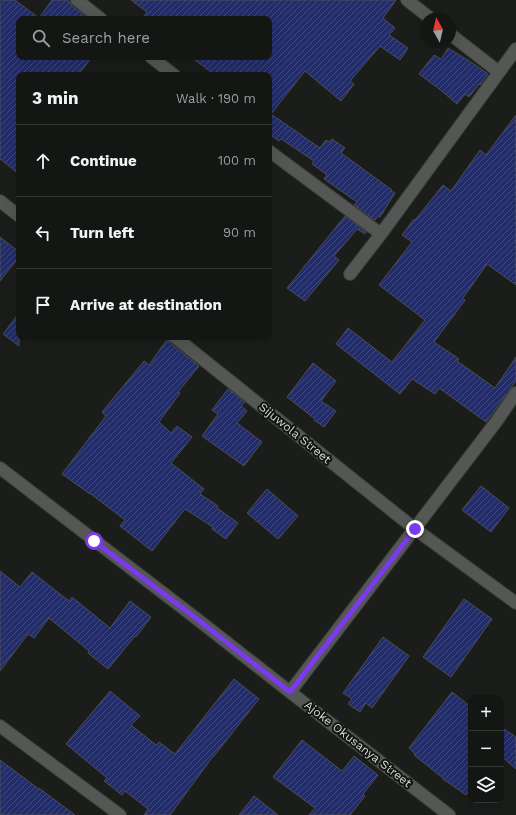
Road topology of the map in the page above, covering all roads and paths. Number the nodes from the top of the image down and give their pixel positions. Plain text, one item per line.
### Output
1 (77, 0) edge
2 (407, 0) edge
3 (422, 12) edge
4 (97, 16) edge
5 (456, 39) edge
6 (516, 49) edge
7 (155, 60) edge
8 (170, 72) edge
9 (499, 72) junction
10 (272, 153) edge
11 (0, 201) edge
12 (16, 214) edge
13 (381, 234) junction
14 (350, 274) dead end
15 (179, 340) edge
16 (516, 393) edge
17 (0, 468) edge
18 (415, 529) junction
19 (516, 603) edge
20 (290, 692) junction
21 (0, 726) edge
22 (120, 815) edge
23 (449, 815) edge

1 - 4 street
2 - 3 street
5 - 9 street
6 - 9 street
7 - 8 street
9 - 13 street
10 - 13 street
11 - 12 street
13 - 14 street
15 - 18 street, Sijuwola Street
16 - 18 street
17 - 20 street, Ajoke Okusanya Street
18 - 19 street, Sijuwola Street
18 - 20 street
20 - 23 street, Ajoke Okusanya Street
21 - 22 street

